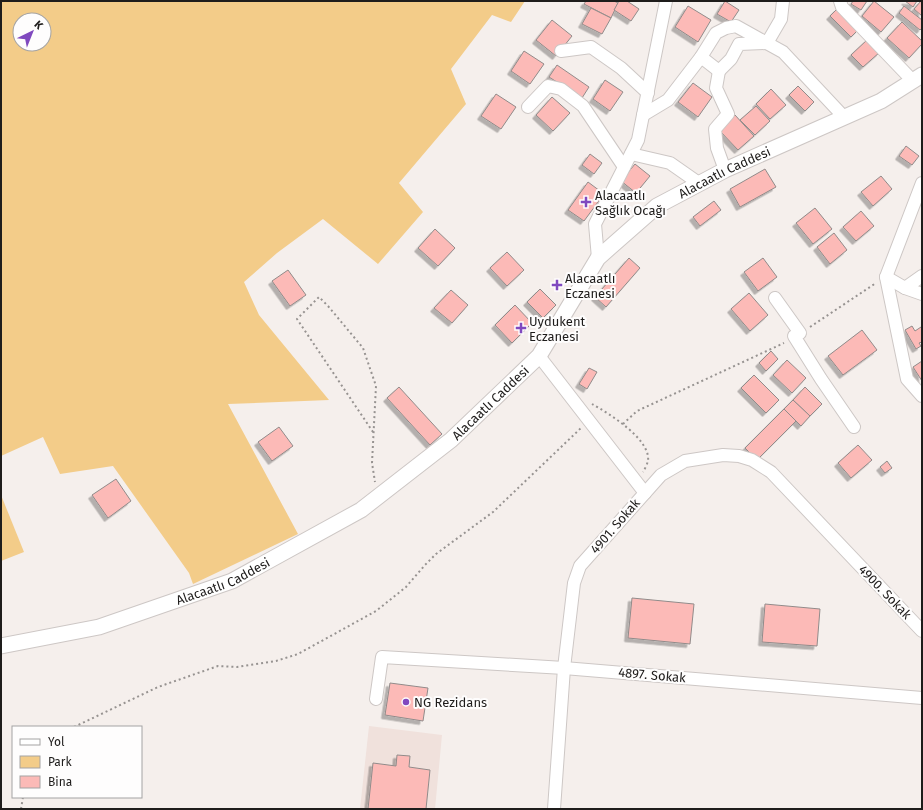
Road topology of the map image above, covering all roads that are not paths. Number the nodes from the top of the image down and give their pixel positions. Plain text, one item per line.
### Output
1 (666, 1) edge
2 (783, 1) edge
3 (840, 1) edge
4 (767, 42) junction
5 (561, 51) dead end
6 (701, 57) junction
7 (720, 71) junction
8 (918, 78) edge
9 (648, 93) junction
10 (528, 106) dead end
11 (643, 115) junction
12 (844, 117) junction
13 (631, 154) junction
14 (624, 167) junction
15 (725, 170) junction
16 (922, 183) edge
17 (700, 184) junction
18 (598, 258) junction
19 (922, 276) edge
20 (886, 277) junction
21 (905, 288) junction
22 (922, 294) edge
23 (776, 298) dead end
24 (539, 356) junction
25 (922, 396) edge
26 (854, 427) dead end
27 (645, 492) junction
28 (847, 553) joint
29 (922, 631) edge
30 (1, 646) edge
31 (564, 668) junction
32 (922, 698) edge
33 (376, 699) dead end
34 (554, 809) edge

1 - 9 street
2 - 4 street
3 - 8 street
4 - 6 street
4 - 7 street
4 - 12 street
5 - 9 street
6 - 7 street
6 - 11 street
7 - 15 street
8 - 12 street, Alacaatlı Caddesi
9 - 11 street
10 - 14 street
11 - 13 street
12 - 15 street, Alacaatlı Caddesi
13 - 14 street
13 - 17 street
14 - 18 street
15 - 17 street, Alacaatlı Caddesi
16 - 20 street
17 - 18 street, Alacaatlı Caddesi
18 - 24 street, Alacaatlı Caddesi
19 - 21 street
20 - 21 street
20 - 25 street
21 - 22 street
23 - 26 street
24 - 27 street
24 - 30 street, Alacaatlı Caddesi
27 - 28 street, 4901. Sokak
27 - 31 street, 4901. Sokak
28 - 29 street, 4900. Sokak
31 - 32 street, 4897. Sokak
31 - 33 street, 4897. Sokak
31 - 34 street, 4901. Sokak

